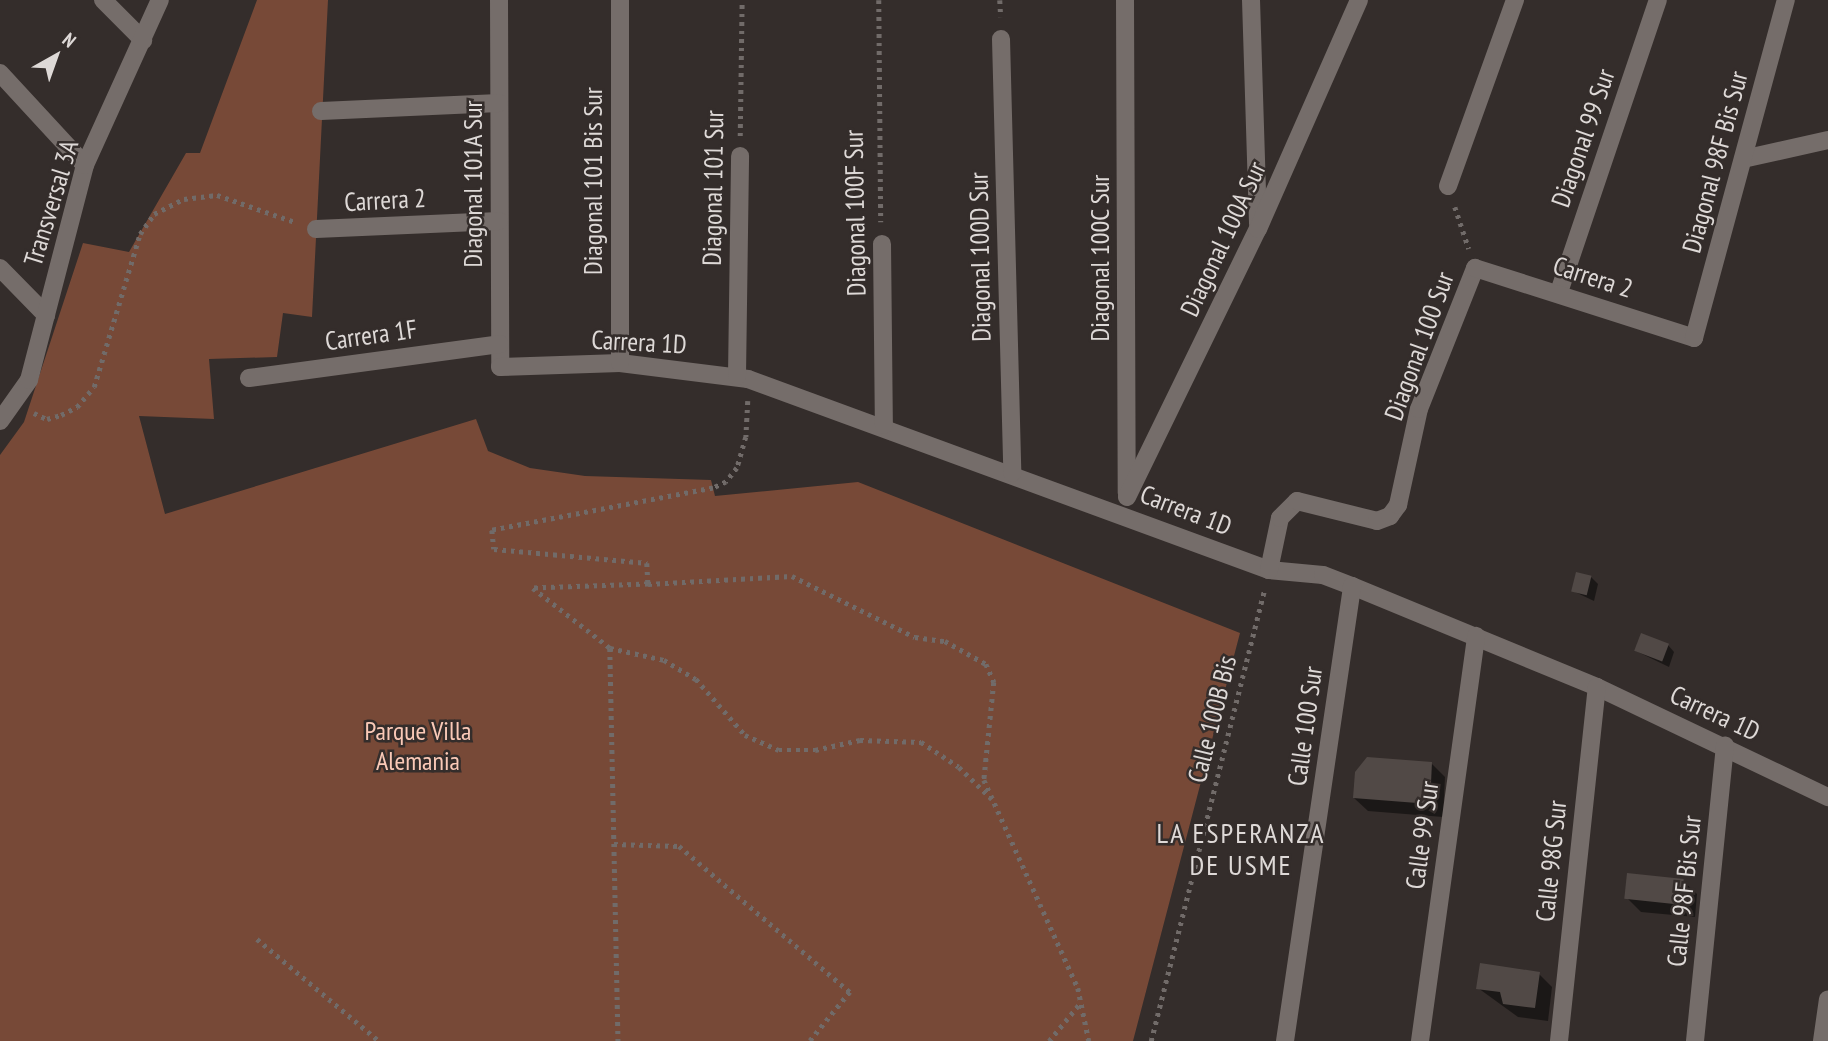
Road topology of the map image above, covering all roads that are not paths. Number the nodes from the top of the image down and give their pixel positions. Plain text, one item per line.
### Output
1 (103, 0) edge
2 (160, 0) edge
3 (499, 0) edge
4 (620, 0) edge
5 (1125, 0) edge
6 (1251, 0) edge
7 (1359, 0) edge
8 (1515, 0) edge
9 (1658, 0) edge
10 (1786, 0) edge
11 (1001, 39) dead end
12 (143, 40) junction
13 (0, 73) edge
14 (499, 103) junction
15 (321, 111) dead end
16 (1828, 140) edge
17 (740, 156) road end
18 (1742, 159) junction
19 (85, 165) junction
20 (1448, 186) road end
21 (499, 221) junction
22 (316, 229) road end
23 (1258, 229) junction
24 (882, 244) road end
25 (0, 268) edge
26 (1475, 268) joint
27 (1559, 292) junction
28 (46, 315) junction
29 (1694, 338) joint
30 (500, 344) junction
31 (620, 363) junction
32 (500, 367) joint
33 (249, 378) dead end
34 (743, 378) junction
35 (0, 421) edge
36 (884, 425) junction
37 (1012, 473) junction
38 (1127, 497) junction
39 (1128, 516) junction
40 (1269, 570) junction
41 (1352, 586) junction
42 (1476, 636) junction
43 (1597, 687) junction
44 (1725, 746) junction
45 (1828, 797) edge
46 (1828, 999) edge
47 (1285, 1041) edge
48 (1420, 1041) edge
49 (1559, 1041) edge
50 (1695, 1041) edge
51 (1822, 1041) edge

1 - 12 street
2 - 12 street, Transversal 3A
3 - 14 street, Diagonal 101A Sur
4 - 31 street, Diagonal 101 Bis Sur
5 - 38 street, Diagonal 100C Sur
6 - 23 street
7 - 23 street, Diagonal 100A Sur
8 - 20 street
9 - 27 street, Diagonal 99 Sur
10 - 18 street, Diagonal 98F Bis Sur
11 - 37 street, Diagonal 100D Sur
12 - 19 street, Transversal 3A
13 - 19 street
14 - 15 street
14 - 21 street, Diagonal 101A Sur
16 - 18 street
17 - 34 street, Diagonal 101 Sur
18 - 29 street, Diagonal 98F Bis Sur
19 - 28 street, Transversal 3A
21 - 22 street, Carrera 2
21 - 30 street, Diagonal 101A Sur
23 - 38 street, Diagonal 100A Sur
24 - 36 street, Diagonal 100F Sur
25 - 28 street
26 - 27 street, Carrera 2
26 - 40 street, Diagonal 100 Sur
27 - 29 street, Carrera 2
28 - 35 street, Transversal 3A
30 - 32 street, Diagonal 101A Sur
30 - 33 street, Carrera 1F
31 - 32 street, Carrera 1D
31 - 34 street, Carrera 1D
34 - 36 street, Carrera 1D
36 - 37 street, Carrera 1D
37 - 39 street, Carrera 1D
38 - 39 street, Diagonal 100C Sur
39 - 40 street, Carrera 1D
40 - 41 street, Carrera 1D
41 - 42 street, Carrera 1D
41 - 47 street, Calle 100 Sur
42 - 43 street, Carrera 1D
42 - 48 street, Calle 99 Sur
43 - 44 street, Carrera 1D
43 - 49 street, Calle 98G Sur
44 - 45 street, Carrera 1D
44 - 50 street, Calle 98F Bis Sur
46 - 51 street

